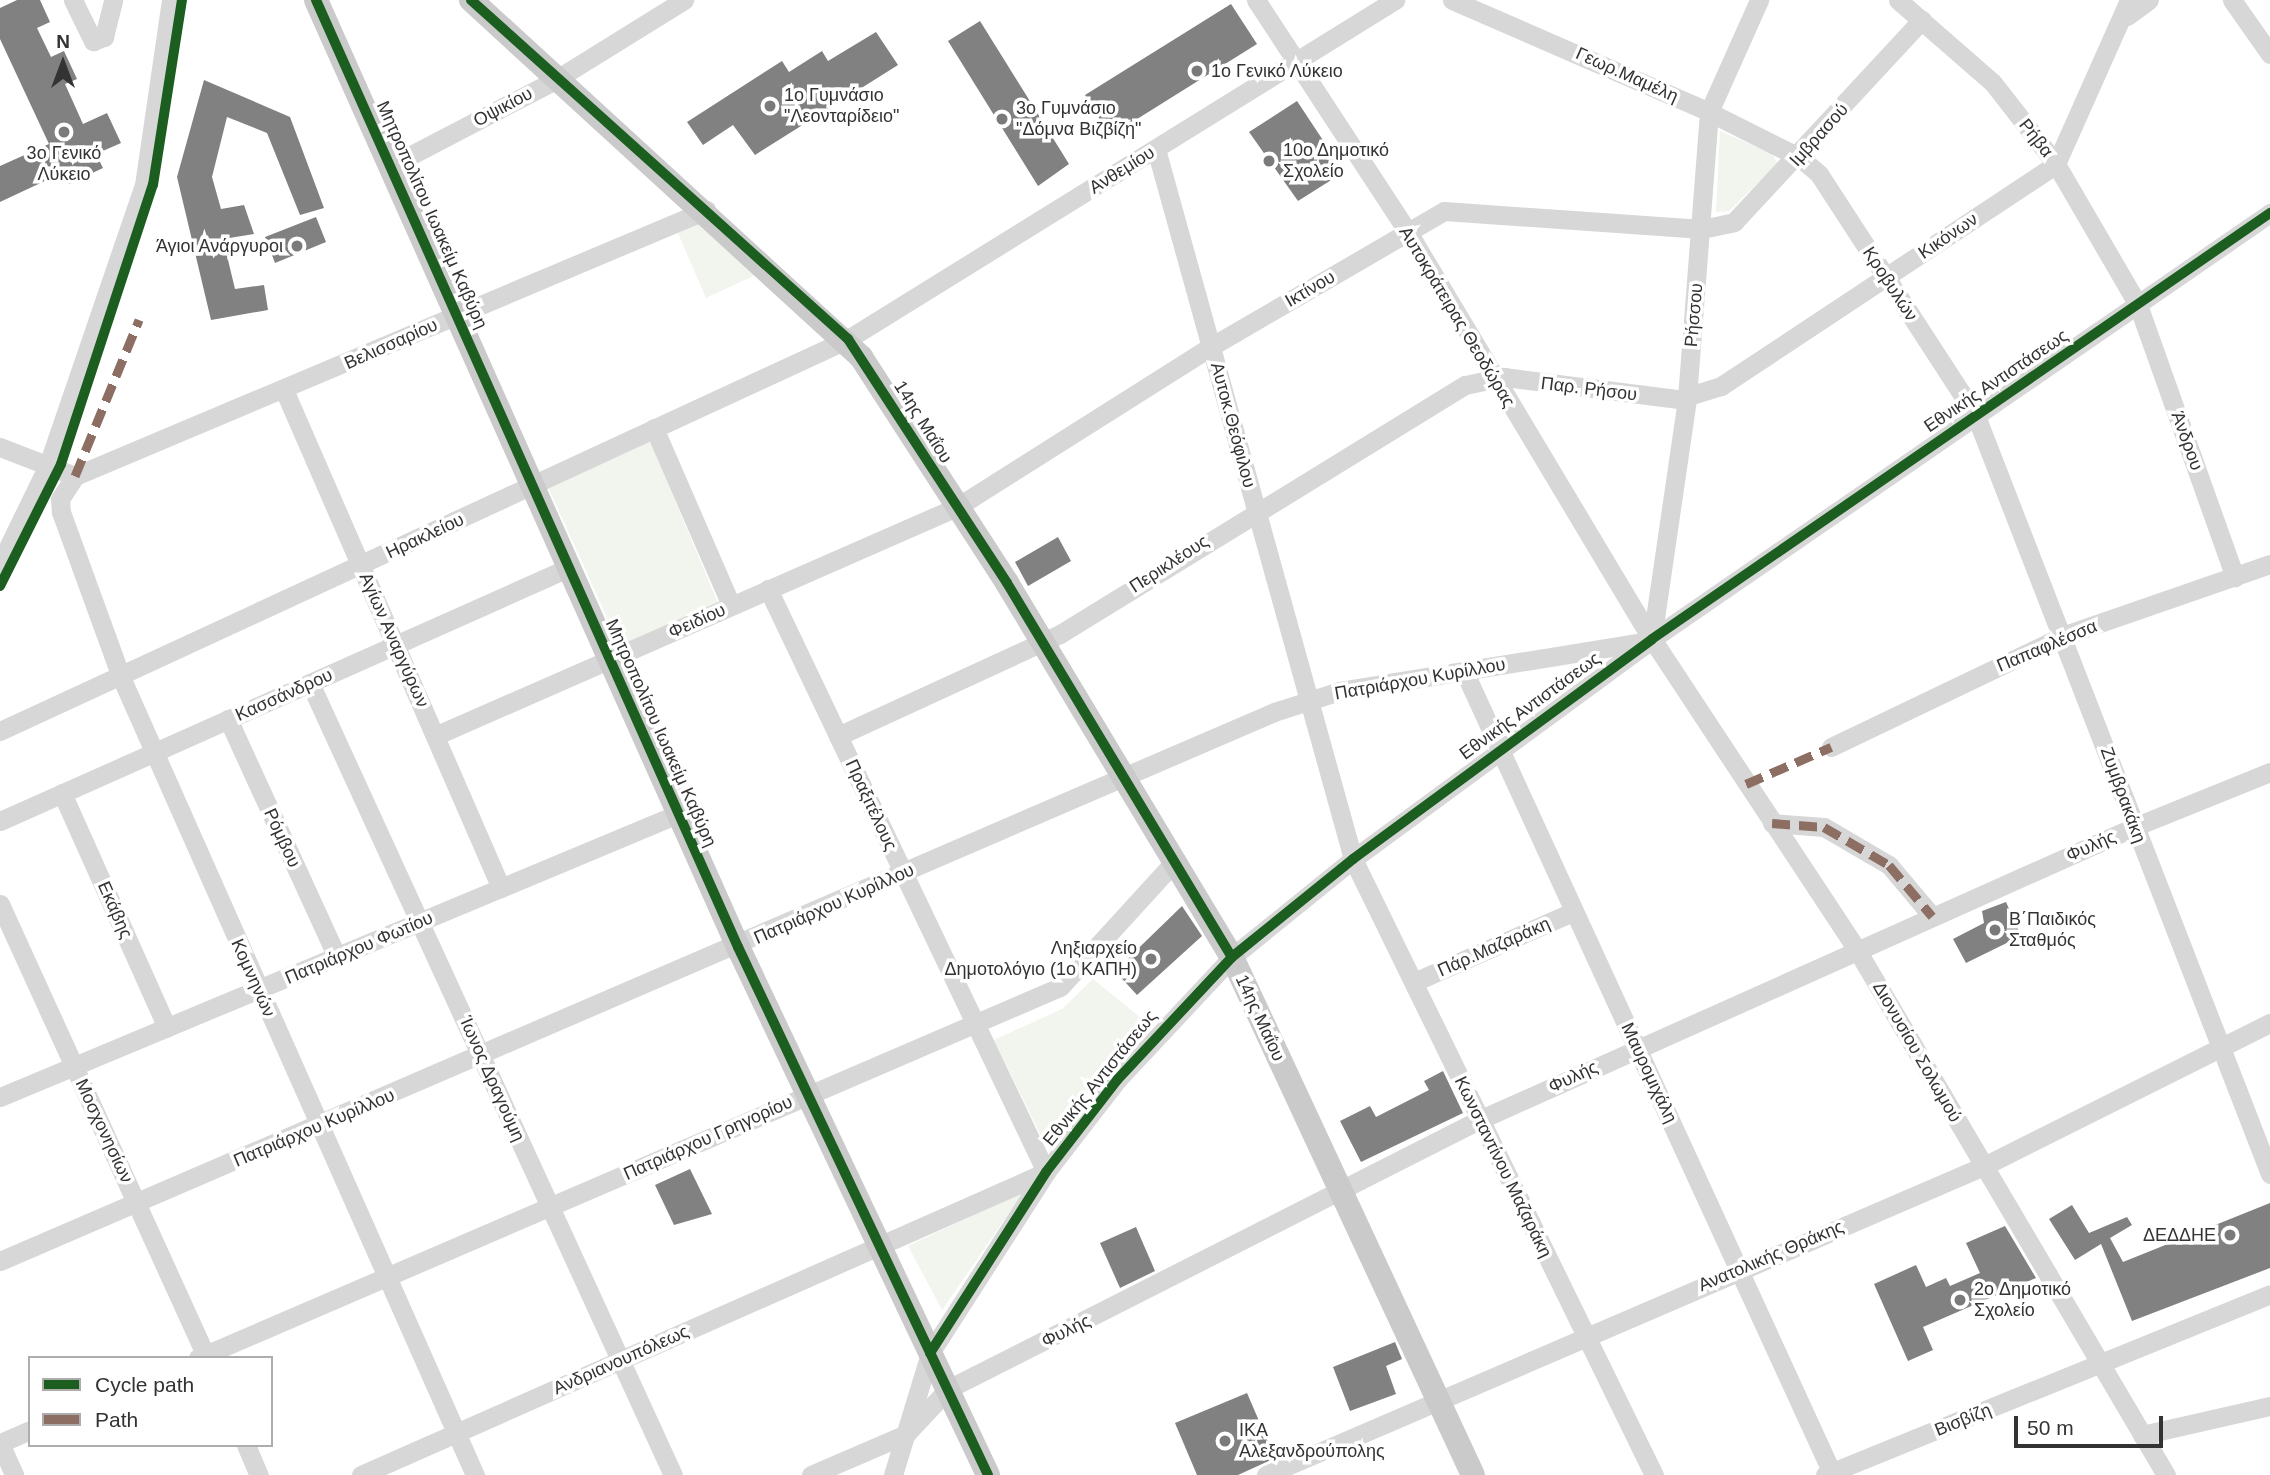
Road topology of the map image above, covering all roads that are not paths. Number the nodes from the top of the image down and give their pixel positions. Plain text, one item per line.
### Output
1 (73, 0) edge
2 (113, 0) edge
3 (171, 0) edge
4 (316, 0) edge
5 (332, 0) edge
6 (471, 0) edge
7 (684, 0) edge
8 (1255, 0) edge
9 (1395, 0) edge
10 (1452, 0) edge
11 (1759, 0) edge
12 (1898, 0) edge
13 (2149, 0) edge
14 (2232, 0) edge
15 (2128, 8) edge
16 (1922, 20) junction
17 (330, 26) junction
18 (2270, 54) edge
19 (1296, 63) junction
20 (555, 80) junction
21 (1709, 112) junction
22 (1156, 149) junction
23 (1799, 157) junction
24 (2056, 164) junction
25 (391, 165) junction
26 (706, 210) junction
27 (2270, 213) edge
28 (1702, 229) junction
29 (1408, 232) junction
30 (1886, 278) junction
31 (2138, 305) junction
32 (457, 314) junction
33 (848, 339) junction
34 (1212, 346) junction
35 (1492, 376) junction
36 (285, 392) junction
37 (1687, 398) junction
38 (1976, 416) junction
39 (654, 428) junction
40 (0, 447) edge
41 (50, 457) junction
42 (71, 475) junction
43 (532, 486) junction
44 (957, 507) junction
45 (1254, 509) junction
46 (0, 564) edge
47 (2270, 564) edge
48 (361, 566) junction
49 (568, 568) junction
50 (2235, 577) junction
51 (768, 589) junction
52 (731, 606) junction
53 (2065, 635) junction
54 (1652, 639) junction
55 (1043, 642) junction
56 (397, 645) junction
57 (609, 661) junction
58 (1464, 671) junction
59 (121, 677) junction
60 (310, 683) junction
61 (1311, 700) junction
62 (228, 719) junction
63 (0, 730) edge
64 (437, 735) junction
65 (838, 736) junction
66 (1831, 747) dead end
67 (1500, 750) junction
68 (152, 753) junction
69 (2270, 772) edge
70 (1127, 779) junction
71 (62, 793) junction
72 (678, 814) junction
73 (0, 821) edge
74 (1772, 822) junction
75 (2134, 827) junction
76 (1353, 859) junction
77 (1176, 860) junction
78 (903, 872) junction
79 (501, 888) junction
80 (0, 904) edge
81 (1573, 912) junction
82 (1932, 916) junction
83 (421, 922) junction
84 (5, 928) edge
85 (738, 947) junction
86 (1857, 950) junction
87 (337, 957) junction
88 (1232, 957) junction
89 (1414, 982) junction
90 (258, 990) junction
91 (2270, 1023) edge
92 (975, 1024) junction
93 (167, 1028) junction
94 (2223, 1045) junction
95 (1638, 1047) junction
96 (481, 1057) junction
97 (74, 1066) junction
98 (808, 1094) junction
99 (0, 1097) edge
100 (1479, 1120) junction
101 (319, 1126) junction
102 (1984, 1166) junction
103 (1046, 1172) junction
104 (2270, 1174) edge
105 (1343, 1194) junction
106 (137, 1203) junction
107 (550, 1206) junction
108 (880, 1245) junction
109 (0, 1261) edge
110 (1738, 1269) junction
111 (386, 1277) junction
112 (2270, 1294) edge
113 (1585, 1337) junction
114 (930, 1353) junction
115 (204, 1356) edge
116 (206, 1356) edge
117 (621, 1360) junction
118 (2101, 1366) junction
119 (948, 1389) junction
120 (1440, 1404) junction
121 (2270, 1405) edge
122 (28, 1431) edge
123 (456, 1433) junction
124 (906, 1434) junction
125 (2142, 1434) junction
126 (0, 1443) edge
127 (247, 1447) edge
128 (1830, 1474) edge
129 (15, 1475) edge
130 (259, 1475) edge
131 (361, 1475) edge
132 (475, 1475) edge
133 (673, 1475) edge
134 (811, 1475) edge
135 (893, 1475) edge
136 (988, 1475) edge
137 (1266, 1475) edge
138 (1473, 1475) edge
139 (1654, 1475) edge
140 (2166, 1475) edge

1 - 2 street
3 - 41 street
4 - 17 main road, Μητροπολίτου Ιωακείμ Καβύρη
5 - 17 main road
6 - 20 main road, 14ης Μαΐου
7 - 20 street, Οψικίου
8 - 19 street, Αυτοκράτειρας Θεοδώρας
9 - 19 street, Ανθεμίου
10 - 21 street, Γεωρ.Μαμέλη
11 - 21 street, Ρήσσου
12 - 16 street, Ρήβα
13 - 15 street
14 - 18 street
15 - 24 street
16 - 23 street, Ιμβρασού
16 - 24 street, Ρήβα
17 - 25 main road, Μητροπολίτου Ιωακείμ Καβύρη
19 - 22 street, Ανθεμίου
19 - 29 street, Αυτοκράτειρας Θεοδώρας
20 - 25 street, Οψικίου
20 - 26 main road, 14ης Μαΐου
21 - 23 street, Γεωρ.Μαμέλη
21 - 28 street, Ρήσσου
22 - 33 street, Ανθεμίου
22 - 34 street, Αυτοκ.Θεόφιλου
23 - 28 street, Ιμβρασού
23 - 30 street, Κροβυλών
24 - 30 street, Κικόνων
24 - 31 street, Ρήβα
25 - 32 main road, Μητροπολίτου Ιωακείμ Καβύρη
26 - 32 street, Βελισσαρίου
26 - 33 main road, 14ης Μαΐου
27 - 31 street, Εθνικής Αντιστάσεως
28 - 29 street, Ικτίνου
28 - 37 street, Ρήσσου
29 - 34 street, Ικτίνου
29 - 35 street, Αυτοκράτειρας Θεοδώρας
30 - 37 street, Κικόνων
30 - 38 street, Κροβυλών
31 - 38 street, Εθνικής Αντιστάσεως
31 - 50 street, Άνδρου
32 - 36 street, Βελισσαρίου
32 - 43 main road, Μητροπολίτου Ιωακείμ Καβύρη
33 - 39 street, Ηρακλείου
33 - 44 main road, 14ης Μαΐου
34 - 44 street, Ικτίνου
34 - 45 street, Αυτοκ.Θεόφιλου
35 - 37 street, Παρ. Ρήσου
35 - 45 street, Περικλέους
35 - 54 street, Αυτοκράτειρας Θεοδώρας
36 - 42 street, Βελισσαρίου
36 - 48 street, Αγίων Αναργύρων
37 - 54 street, Ρήσσου
38 - 53 street, Ζυμβρακάκη
38 - 54 street, Εθνικής Αντιστάσεως
39 - 43 street, Ηρακλείου
39 - 52 street
40 - 41 street
41 - 42 street
41 - 46 street
42 - 59 street, Κομνηνών
43 - 48 street, Ηρακλείου
43 - 49 main road, Μητροπολίτου Ιωακείμ Καβύρη
44 - 51 street, Φειδίου
44 - 55 main road, 14ης Μαΐου
45 - 55 street, Περικλέους
45 - 61 street, Αυτοκ.Θεόφιλου
47 - 50 street, Παπαφλέσσα
48 - 56 street, Αγίων Αναργύρων
48 - 59 street, Ηρακλείου
49 - 56 street, Κασσάνδρου
49 - 57 main road, Μητροπολίτου Ιωακείμ Καβύρη
50 - 53 street, Παπαφλέσσα
51 - 52 street, Φειδίου
51 - 65 street, Πραξιτέλους
52 - 57 street, Φειδίου
53 - 66 street, Παπαφλέσσα
53 - 75 street, Ζυμβρακάκη
54 - 58 street, Πατριάρχου Κυρίλλου
54 - 67 street, Εθνικής Αντιστάσεως
54 - 74 street, Διονυσίου Σολωμού
55 - 65 street, Περικλέους
55 - 70 main road, 14ης Μαΐου
56 - 60 street, Κασσάνδρου
56 - 64 street, Αγίων Αναργύρων
57 - 64 street, Φειδίου
57 - 72 main road, Μητροπολίτου Ιωακείμ Καβύρη
58 - 61 street, Πατριάρχου Κυρίλλου
58 - 67 street, Μαυρομιχάλη
59 - 63 street, Ηρακλείου
59 - 68 street, Κομνηνών
60 - 62 street, Κασσάνδρου
60 - 83 street, Ίωνος Δραγούμη
61 - 70 street, Πατριάρχου Κυρίλλου
61 - 76 street, Αυτοκ.Θεόφιλου
62 - 68 street, Κασσάνδρου
62 - 87 street, Ρόμβου
64 - 79 street, Αγίων Αναργύρων
65 - 78 street, Πραξιτέλους
67 - 76 street, Εθνικής Αντιστάσεως
67 - 81 street, Μαυρομιχάλη
68 - 71 street, Κασσάνδρου
68 - 90 street, Κομνηνών
69 - 75 street, Φυλής
70 - 77 main road, 14ης Μαΐου
70 - 78 street, Πατριάρχου Κυρίλλου
71 - 73 street, Κασσάνδρου
71 - 93 street, Εκάβης
72 - 79 street, Πατριάρχου Φωτίου
72 - 85 main road, Μητροπολίτου Ιωακείμ Καβύρη
74 - 82 street
74 - 86 street, Διονυσίου Σολωμού
75 - 82 street, Φυλής
75 - 94 street, Ζυμβρακάκη
76 - 88 street, Εθνικής Αντιστάσεως
76 - 89 street, Κωνσταντίνου Μαζαράκη
77 - 88 main road, 14ης Μαΐου
77 - 92 street, Πατριάρχου Γρηγορίου
78 - 85 street, Πατριάρχου Κυρίλλου
78 - 92 street, Πραξιτέλους
79 - 83 street, Πατριάρχου Φωτίου
80 - 84 street, Μοσχονησίων
81 - 89 street, Πάρ.Μαζαράκη
81 - 95 street, Μαυρομιχάλη
82 - 86 street, Φυλής
83 - 87 street, Πατριάρχου Φωτίου
83 - 96 street, Ίωνος Δραγούμη
84 - 97 street, Μοσχονησίων
85 - 96 street, Πατριάρχου Κυρίλλου
85 - 98 main road, Μητροπολίτου Ιωακείμ Καβύρη
86 - 95 street, Φυλής
86 - 102 street, Διονυσίου Σολωμού
87 - 90 street, Πατριάρχου Φωτίου
88 - 103 street, Εθνικής Αντιστάσεως
88 - 105 main road, 14ης Μαΐου
89 - 100 street, Κωνσταντίνου Μαζαράκη
90 - 93 street, Πατριάρχου Φωτίου
90 - 101 street, Κομνηνών
91 - 94 street, Ανατολικής Θράκης
92 - 98 street, Πατριάρχου Γρηγορίου
92 - 103 street, Πραξιτέλους
93 - 97 street, Πατριάρχου Φωτίου
94 - 102 street, Ανατολικής Θράκης
94 - 104 street, Ζυμβρακάκη
95 - 100 street, Φυλής
95 - 110 street, Μαυρομιχάλη
96 - 101 street, Πατριάρχου Κυρίλλου
96 - 107 street, Ίωνος Δραγούμη
97 - 99 street, Πατριάρχου Φωτίου
97 - 106 street, Μοσχονησίων
98 - 107 street, Πατριάρχου Γρηγορίου
98 - 108 main road, Μητροπολίτου Ιωακείμ Καβύρη
100 - 105 street, Φυλής
100 - 113 street, Κωνσταντίνου Μαζαράκη
101 - 106 street, Πατριάρχου Κυρίλλου
101 - 111 street, Κομνηνών
102 - 110 street, Ανατολικής Θράκης
102 - 118 street, Διονυσίου Σολωμού
103 - 108 street, Ανδριανουπόλεως
103 - 114 street, Εθνικής Αντιστάσεως
105 - 119 street, Φυλής
105 - 120 main road, 14ης Μαΐου
106 - 109 street, Πατριάρχου Κυρίλλου
106 - 115 street, Μοσχονησίων
107 - 111 street, Πατριάρχου Γρηγορίου
107 - 117 street, Ίωνος Δραγούμη
108 - 114 main road, Μητροπολίτου Ιωακείμ Καβύρη
108 - 117 street, Ανδριανουπόλεως
110 - 113 street, Ανατολικής Θράκης
110 - 128 street, Μαυρομιχάλη
111 - 116 street, Πατριάρχου Γρηγορίου
111 - 123 street, Κομνηνών
112 - 118 street, Βισβίζη
113 - 120 street, Ανατολικής Θράκης
113 - 139 street, Κωνσταντίνου Μαζαράκη
114 - 119 main road, Μητροπολίτου Ιωακείμ Καβύρη
114 - 124 street, Εθνικής Αντιστάσεως
117 - 123 street, Ανδριανουπόλεως
117 - 133 street, Ίωνος Δραγούμη
118 - 125 street, Διονυσίου Σολωμού
118 - 128 street, Βισβίζη
119 - 124 street, Φυλής
119 - 136 main road, Μητροπολίτου Ιωακείμ Καβύρη
120 - 137 street, Ανατολικής Θράκης
120 - 138 main road, 14ης Μαΐου
121 - 125 street
122 - 126 street
123 - 131 street, Ανδριανουπόλεως
123 - 132 street, Κομνηνών
124 - 134 street
124 - 135 street, Εθνικής Αντιστάσεως
125 - 140 street, Διονυσίου Σολωμού
126 - 129 street
127 - 130 street

